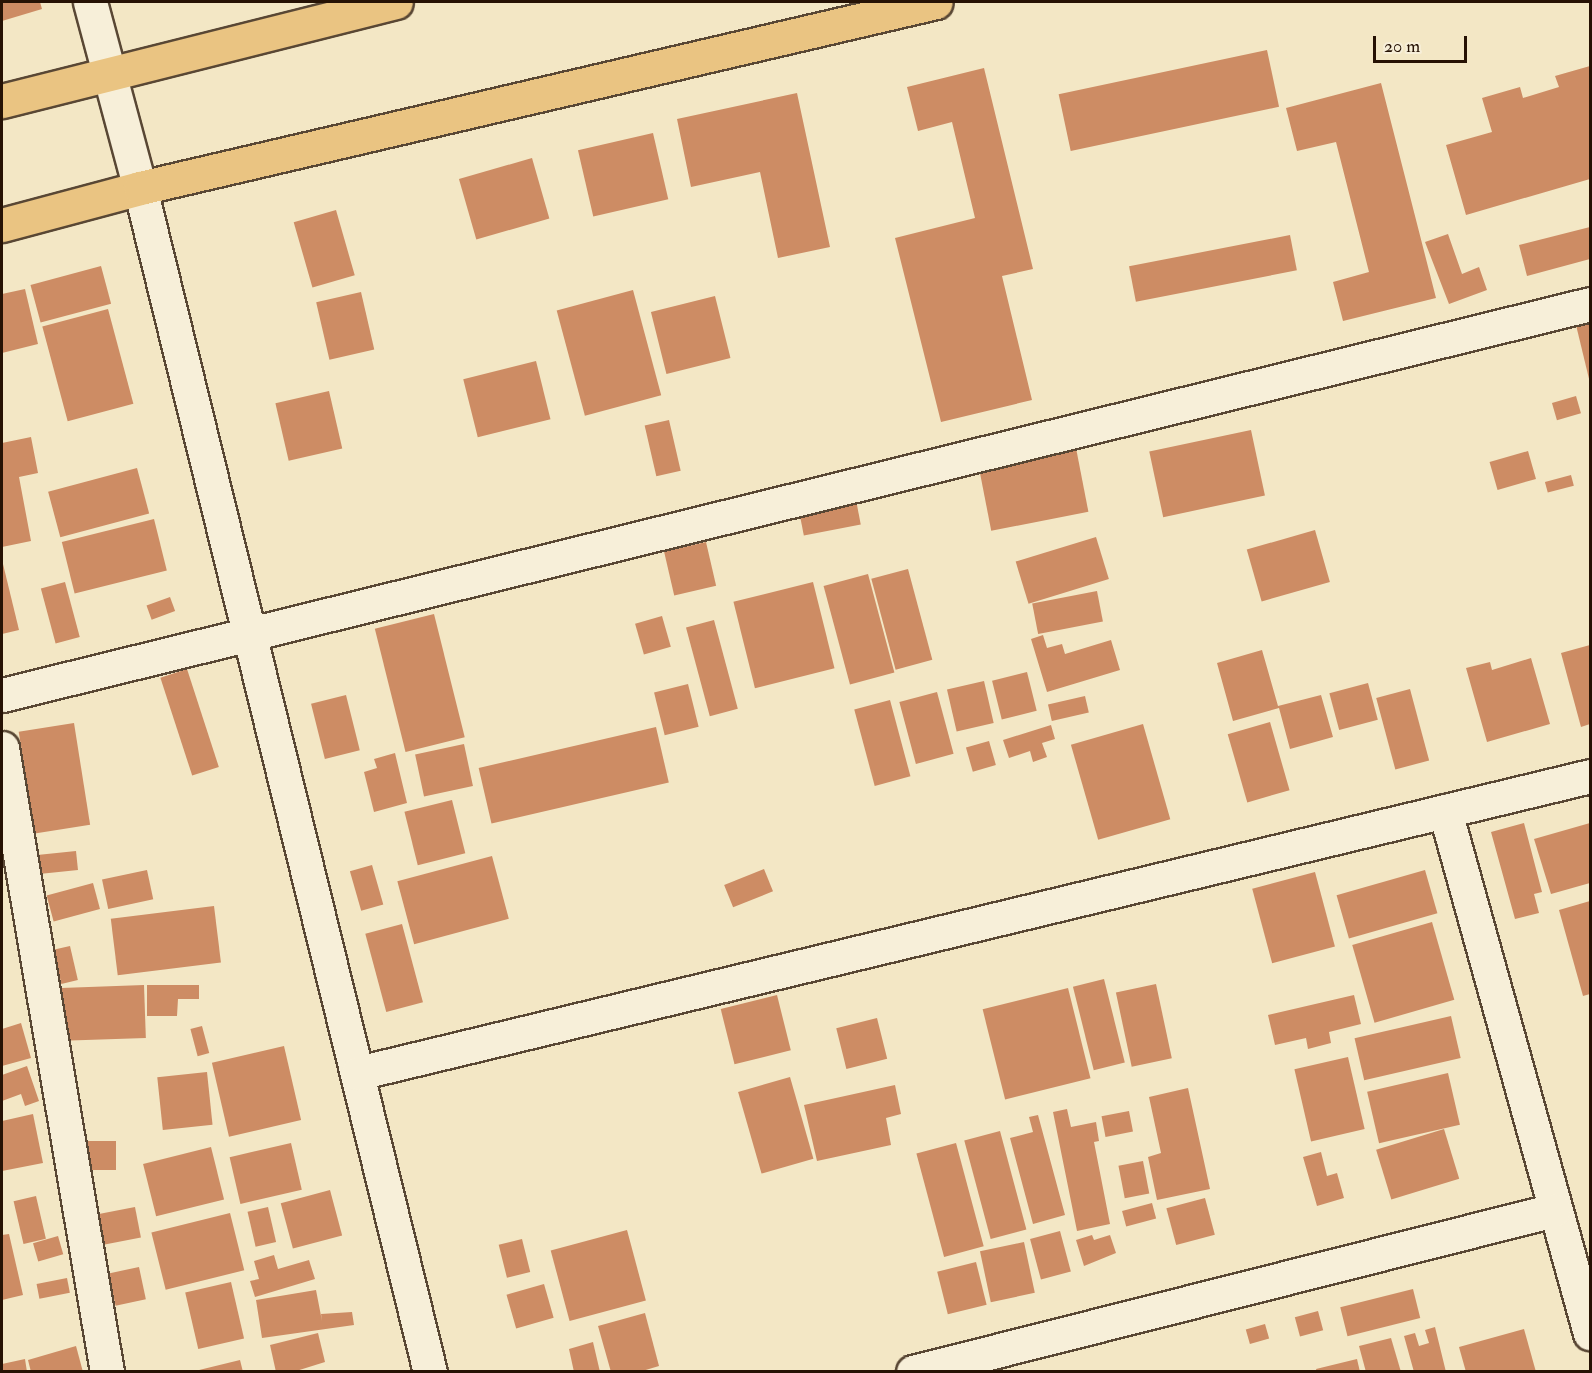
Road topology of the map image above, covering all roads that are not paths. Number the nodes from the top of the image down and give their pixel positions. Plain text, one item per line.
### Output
1 (90, 2) edge
2 (396, 2) edge
3 (936, 2) edge
4 (110, 74) junction
5 (2, 100) edge
6 (140, 188) junction
7 (2, 225) edge
8 (1590, 304) edge
9 (250, 632) junction
10 (2, 695) edge
11 (2, 748) edge
12 (1590, 776) edge
13 (1445, 812) junction
14 (358, 1073) junction
15 (1554, 1210) junction
16 (1590, 1333) edge
17 (107, 1371) edge
18 (430, 1371) edge
19 (913, 1371) edge

1 - 4 street
2 - 4 main road
3 - 6 main road
4 - 5 main road
4 - 6 street
6 - 7 main road
6 - 9 street
8 - 9 street
9 - 10 street
9 - 14 street
11 - 17 street
12 - 13 street
13 - 14 street
13 - 15 street
14 - 18 street
15 - 16 street
15 - 19 street

